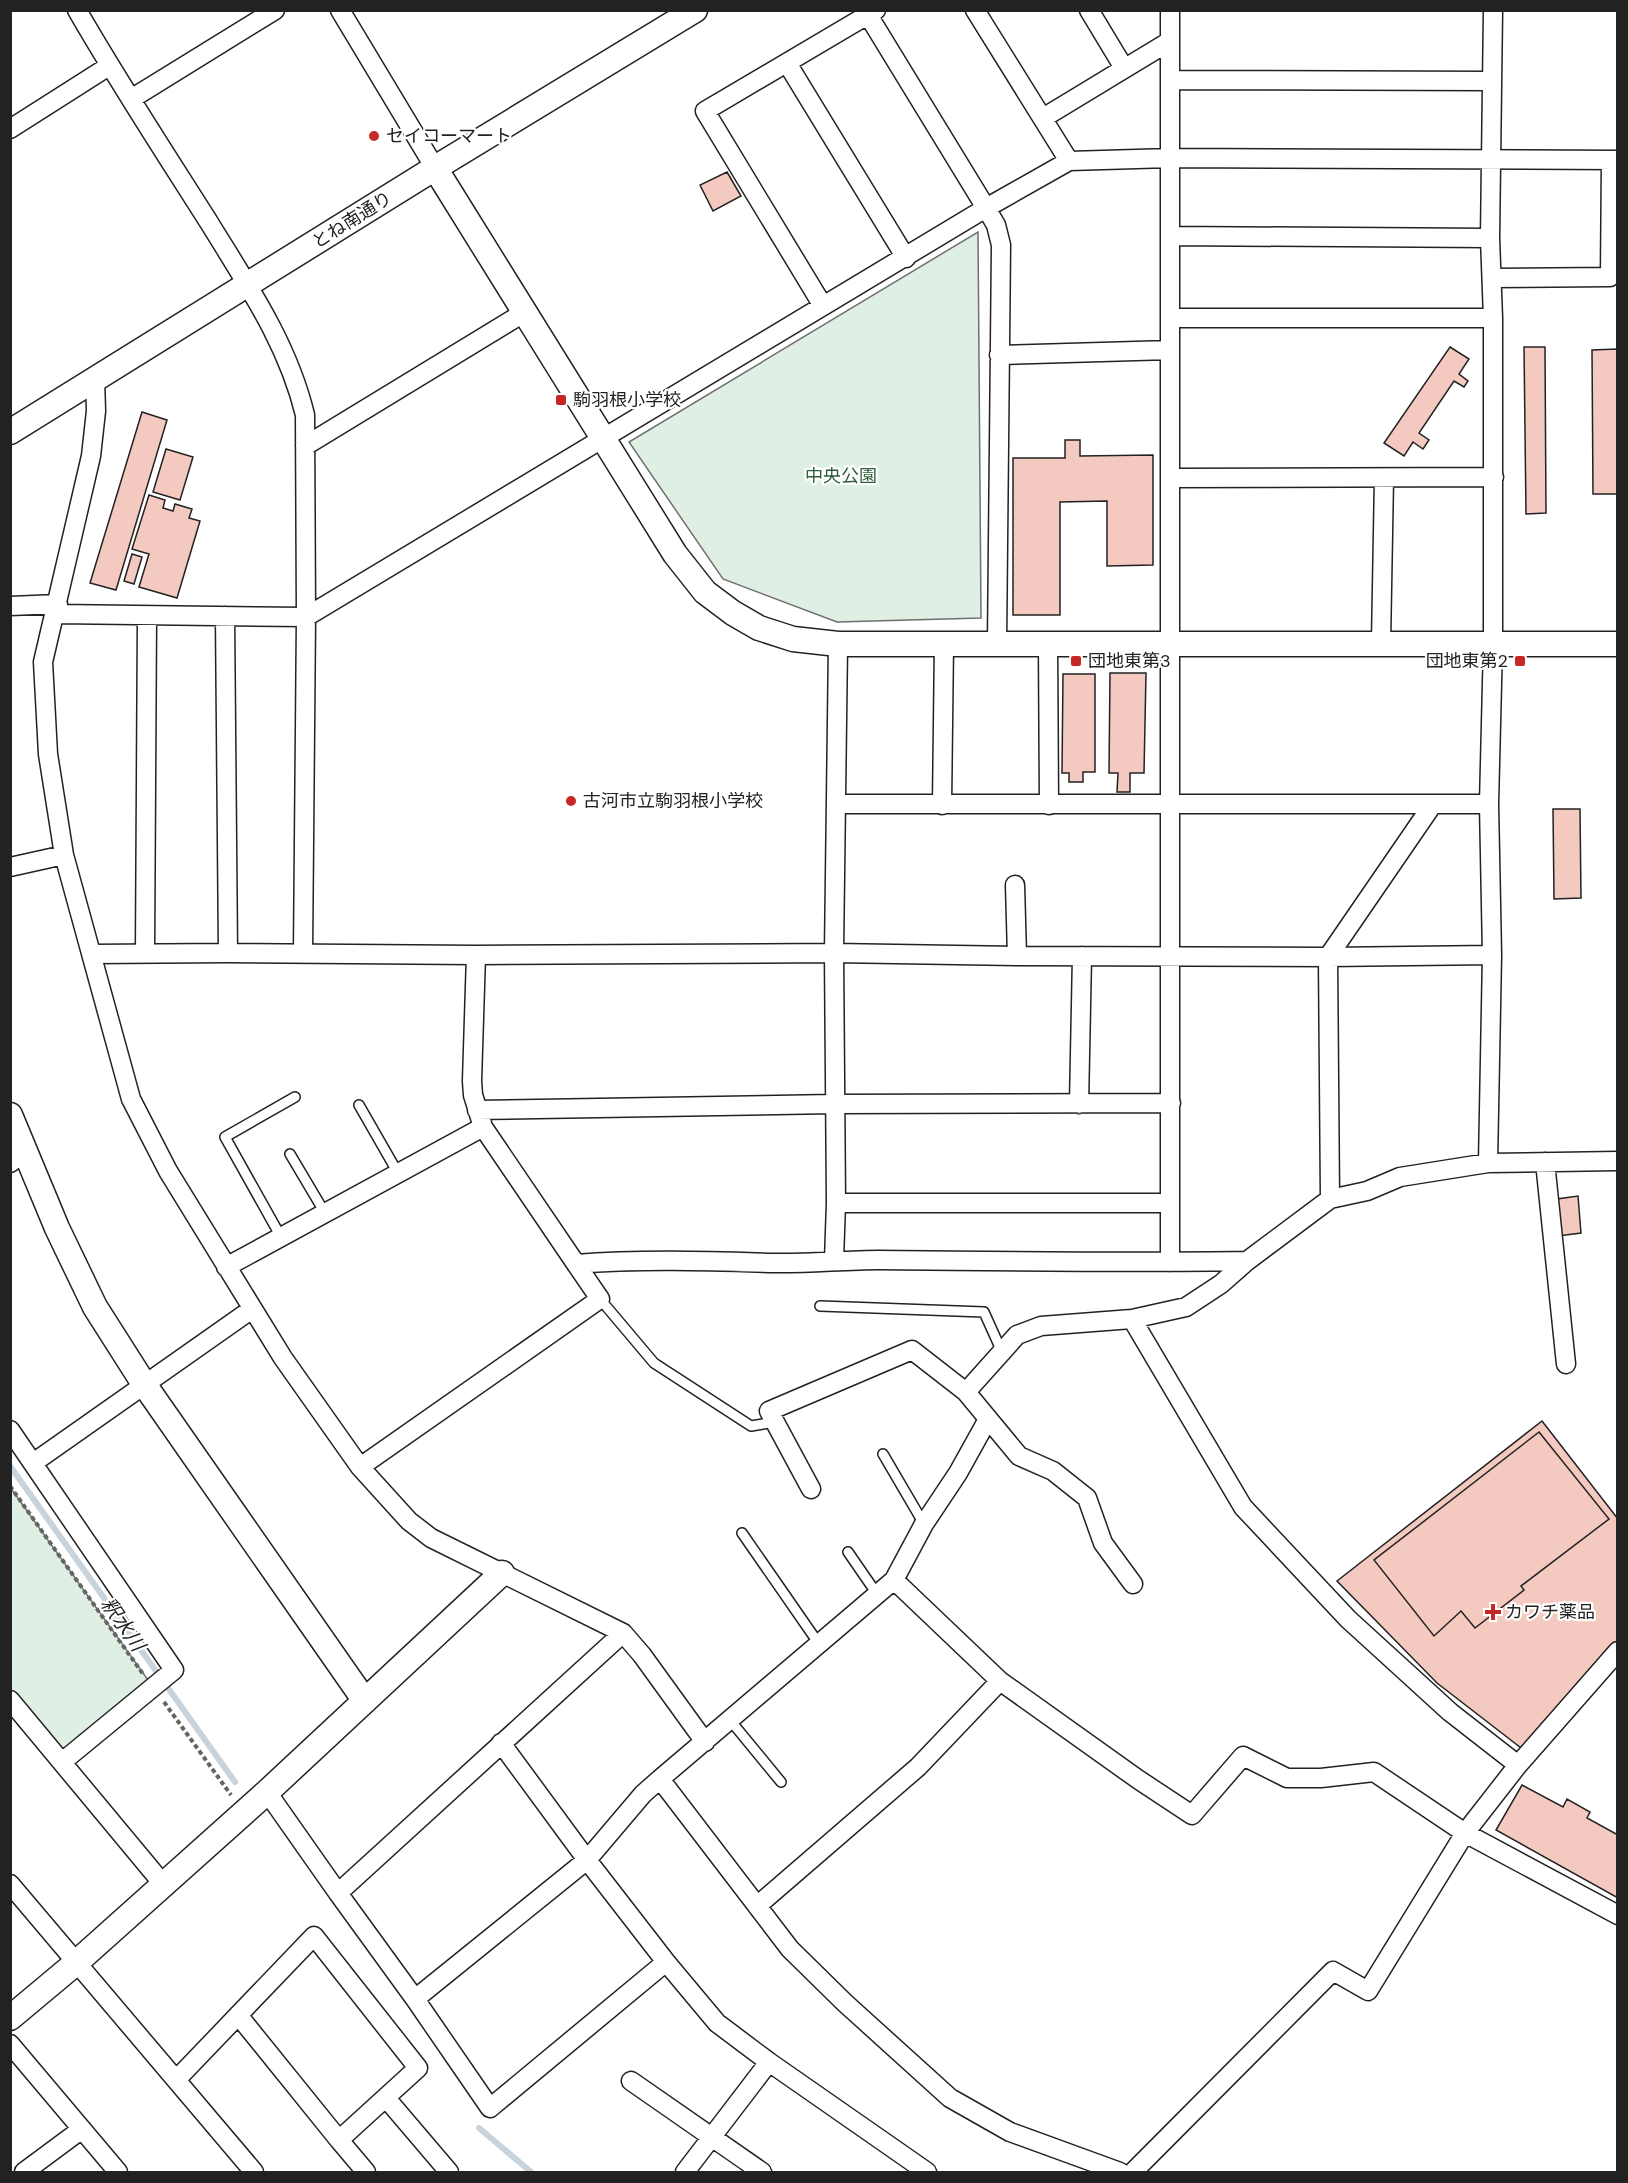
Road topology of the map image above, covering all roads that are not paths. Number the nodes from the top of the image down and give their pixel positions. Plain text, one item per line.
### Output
1 (77, 10) edge
2 (274, 10) edge
3 (340, 10) edge
4 (695, 10) edge
5 (975, 10) edge
6 (1089, 10) edge
7 (1170, 10) edge
8 (1493, 10) edge
9 (872, 13) edge
10 (1170, 41) junction
11 (787, 63) junction
12 (110, 66) junction
13 (1124, 68) junction
14 (1170, 80) junction
15 (1491, 81) junction
16 (131, 99) junction
17 (1043, 118) junction
18 (10, 129) edge
19 (1170, 158) junction
20 (1491, 158) junction
21 (1614, 160) edge
22 (1070, 162) junction
23 (435, 168) junction
24 (986, 208) junction
25 (1171, 236) junction
26 (1490, 238) junction
27 (906, 258) junction
28 (1492, 278) junction
29 (248, 285) junction
30 (823, 306) junction
31 (525, 312) junction
32 (1170, 318) junction
33 (1493, 318) junction
34 (1170, 350) junction
35 (999, 355) junction
36 (95, 380) junction
37 (10, 432) edge
38 (603, 438) junction
39 (304, 446) junction
40 (1494, 477) junction
41 (1170, 478) junction
42 (1384, 478) junction
43 (10, 606) edge
44 (57, 609) junction
45 (147, 616) junction
46 (225, 616) junction
47 (306, 617) junction
48 (944, 643) junction
49 (997, 643) junction
50 (1048, 643) junction
51 (1171, 643) junction
52 (1382, 643) junction
53 (1493, 643) junction
54 (838, 644) junction
55 (1617, 644) edge
56 (836, 804) junction
57 (1433, 804) junction
58 (1489, 804) junction
59 (942, 805) junction
60 (1049, 805) junction
61 (1168, 805) junction
62 (64, 855) junction
63 (10, 867) edge
64 (1015, 885) dead end
65 (145, 953) junction
66 (228, 953) junction
67 (303, 953) junction
68 (834, 953) junction
69 (92, 954) junction
70 (476, 955) junction
71 (1492, 955) junction
72 (1017, 956) junction
73 (1082, 956) junction
74 (1170, 956) junction
75 (1328, 957) junction
76 (295, 1097) dead end
77 (1171, 1103) junction
78 (834, 1104) junction
79 (1079, 1104) junction
80 (359, 1105) dead end
81 (10, 1115) edge
82 (480, 1118) junction
83 (290, 1154) dead end
84 (18, 1158) edge
85 (1617, 1161) edge
86 (1545, 1162) junction
87 (1488, 1163) junction
88 (398, 1173) junction
89 (1330, 1199) junction
90 (836, 1203) junction
91 (1169, 1203) junction
92 (325, 1213) junction
93 (281, 1237) junction
94 (834, 1260) junction
95 (1247, 1261) junction
96 (1170, 1262) junction
97 (576, 1264) junction
98 (226, 1268) junction
99 (600, 1299) junction
100 (820, 1306) dead end
101 (252, 1309) junction
102 (1132, 1319) junction
103 (1002, 1352) junction
104 (1566, 1364) dead end
105 (144, 1384) junction
106 (966, 1392) junction
107 (988, 1419) junction
108 (776, 1422) junction
109 (10, 1430) edge
110 (883, 1454) dead end
111 (33, 1463) junction
112 (360, 1467) junction
113 (811, 1489) dead end
114 (924, 1524) junction
115 (742, 1533) dead end
116 (848, 1552) dead end
117 (502, 1573) junction
118 (894, 1580) junction
119 (1133, 1584) dead end
120 (877, 1594) junction
121 (622, 1633) junction
122 (819, 1644) junction
123 (1617, 1651) edge
124 (1000, 1681) junction
125 (10, 1700) edge
126 (365, 1701) junction
127 (730, 1720) junction
128 (705, 1742) junction
129 (501, 1743) junction
130 (62, 1762) junction
131 (1518, 1765) junction
132 (660, 1779) junction
133 (781, 1782) dead end
134 (267, 1792) junction
135 (1465, 1833) junction
136 (587, 1860) junction
137 (10, 1884) edge
138 (164, 1884) junction
139 (338, 1893) junction
140 (757, 1906) junction
141 (1617, 1915) edge
142 (77, 1962) junction
143 (666, 1962) junction
144 (416, 1999) junction
145 (238, 2015) junction
146 (10, 2018) edge
147 (10, 2044) edge
148 (769, 2062) junction
149 (176, 2080) junction
150 (631, 2081) dead end
151 (386, 2098) junction
152 (82, 2129) junction
153 (713, 2138) junction
154 (339, 2140) junction
155 (24, 2172) edge
156 (118, 2172) edge
157 (254, 2172) edge
158 (366, 2172) edge
159 (449, 2172) edge
160 (685, 2172) edge
161 (762, 2172) edge
162 (927, 2172) edge
163 (1120, 2172) edge
164 (1133, 2172) edge

1 - 12 street
2 - 16 street
3 - 23 street
4 - 23 street, とね南通り
5 - 17 street
6 - 13 street
7 - 10 street
8 - 15 street
9 - 11 street
9 - 24 street
10 - 13 street
10 - 14 street
11 - 27 street
11 - 30 street
12 - 16 street
12 - 18 street
13 - 17 street
14 - 15 street
14 - 19 street
15 - 20 street
16 - 29 street
17 - 22 street
19 - 20 street
19 - 22 street
19 - 25 street
20 - 21 street
20 - 26 street
21 - 28 street
22 - 24 street
23 - 29 street, とね南通り
23 - 31 street
24 - 27 street
24 - 35 street
25 - 26 street
25 - 32 street
26 - 28 street
27 - 30 street
28 - 33 street
29 - 36 street, とね南通り
29 - 39 street
30 - 38 street
31 - 38 street
31 - 39 street
32 - 33 street
32 - 34 street
33 - 40 street
34 - 35 street
34 - 41 street
35 - 49 street
36 - 37 street, とね南通り
36 - 44 street
38 - 47 street
38 - 54 street
39 - 47 street
40 - 42 street
40 - 53 street
41 - 42 street
41 - 51 street
42 - 52 street
43 - 44 street
44 - 45 street
44 - 62 street
45 - 46 street
45 - 65 street
46 - 47 street
46 - 66 street
47 - 67 street
48 - 49 street
48 - 54 street
48 - 59 street
49 - 50 street
50 - 51 street
50 - 60 street
51 - 52 street
51 - 61 street
52 - 53 street
53 - 55 street
53 - 58 street
54 - 56 street
56 - 59 street
56 - 68 street
57 - 58 street
57 - 61 street
57 - 75 street
58 - 71 street
59 - 60 street
60 - 61 street
61 - 74 street
62 - 63 street
62 - 69 street
64 - 72 street
65 - 66 street
65 - 69 street
66 - 67 street
67 - 70 street
68 - 70 street
68 - 72 street
68 - 78 street
69 - 98 street
70 - 82 street
71 - 75 street
71 - 87 street
72 - 73 street
73 - 74 street
73 - 79 street
74 - 75 street
74 - 77 street
75 - 89 street
76 - 93 lane
77 - 79 street
77 - 91 street
78 - 79 street
78 - 82 street
78 - 90 street
80 - 88 lane
81 - 84 street
82 - 88 street
82 - 97 street
83 - 92 lane
84 - 105 street
85 - 86 street
86 - 87 street
86 - 104 street
87 - 89 street
88 - 92 street
89 - 95 street
90 - 91 street
90 - 94 street
91 - 96 street
92 - 93 street
93 - 98 street
94 - 96 street
94 - 97 street
95 - 96 street
95 - 102 street
97 - 99 street
98 - 101 street
99 - 108 lane
99 - 112 street
100 - 103 lane
101 - 105 street
101 - 112 street
102 - 103 street
102 - 131 street
103 - 106 street
105 - 111 street
105 - 126 street
106 - 107 street
106 - 108 street
107 - 114 street
107 - 119 street
108 - 113 street
109 - 111 street
110 - 114 lane
111 - 130 street
112 - 117 street
114 - 118 street
115 - 122 lane
116 - 120 lane
117 - 121 street
117 - 126 street
118 - 120 street
118 - 124 street
120 - 122 street
121 - 128 street
121 - 129 street
122 - 127 street
123 - 131 street
124 - 135 street
124 - 140 street
125 - 130 street
126 - 134 street
127 - 128 street
127 - 133 lane
128 - 132 street
129 - 136 street
129 - 139 street
130 - 138 street
131 - 135 street
132 - 136 street
132 - 140 street
134 - 138 street
134 - 139 street
135 - 141 street
135 - 164 street
136 - 143 street
136 - 144 street
137 - 142 street
138 - 142 street
139 - 144 street
140 - 163 street
142 - 146 street
142 - 149 street
143 - 144 street
143 - 148 street
145 - 149 street
145 - 151 street
145 - 154 street
147 - 152 street
148 - 153 street
148 - 162 street
149 - 157 street
150 - 153 street
151 - 154 street
151 - 159 street
152 - 155 street
152 - 156 street
153 - 160 street
153 - 161 street
154 - 158 street

